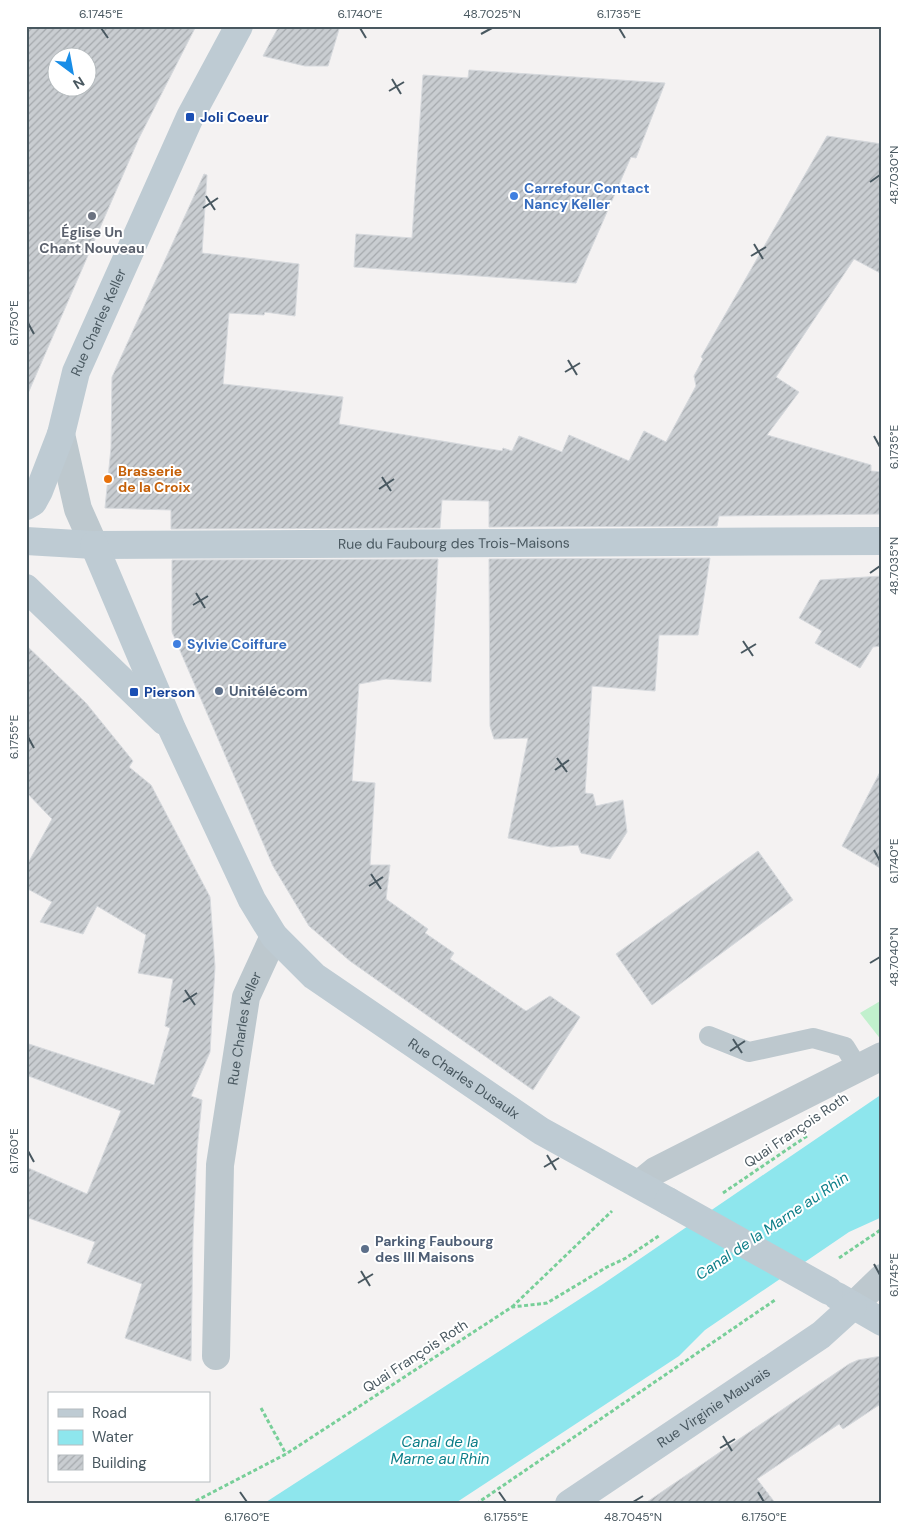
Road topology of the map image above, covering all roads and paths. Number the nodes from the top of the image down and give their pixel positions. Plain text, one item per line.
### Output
1 (239, 26) edge
2 (61, 434) junction
3 (26, 506) edge
4 (26, 540) edge
5 (882, 542) edge
6 (94, 545) junction
7 (26, 588) edge
8 (172, 729) junction
9 (274, 936) junction
10 (709, 1036) dead end
11 (882, 1056) edge
12 (858, 1068) junction
13 (810, 1134) dead end
14 (639, 1184) junction
15 (722, 1193) dead end
16 (882, 1229) edge
17 (656, 1238) dead end
18 (833, 1262) dead end
19 (882, 1278) edge
20 (776, 1300) dead end
21 (853, 1306) junction
22 (512, 1307) junction
23 (882, 1322) edge
24 (216, 1356) dead end
25 (260, 1408) dead end
26 (286, 1454) junction
27 (190, 1504) edge
28 (476, 1504) edge
29 (569, 1504) edge

1 - 2 street, Rue Charles Keller
2 - 3 street, Rue Charles Keller
2 - 6 street, Rue Charles Keller
4 - 6 street, Rue du Faubourg des Trois-Maisons
5 - 6 street, Rue du Faubourg des Trois-Maisons
6 - 8 street, Rue Charles Keller
7 - 8 street, Rue Charles Keller
8 - 9 street, Rue Charles Keller
9 - 14 street, Rue Charles Dusaulx
9 - 24 street, Rue Charles Keller
10 - 12 lane
11 - 12 street
12 - 14 street
13 - 15 path, Quai François Roth
14 - 21 street, Rue Charles Dusaulx, bridge
14 - 22 path
16 - 18 path
17 - 22 path, Quai François Roth
19 - 21 street
20 - 28 path
21 - 23 street
21 - 29 street, Rue Virginie Mauvais
22 - 26 path, Quai François Roth
25 - 26 path
26 - 27 path, Quai François Roth

